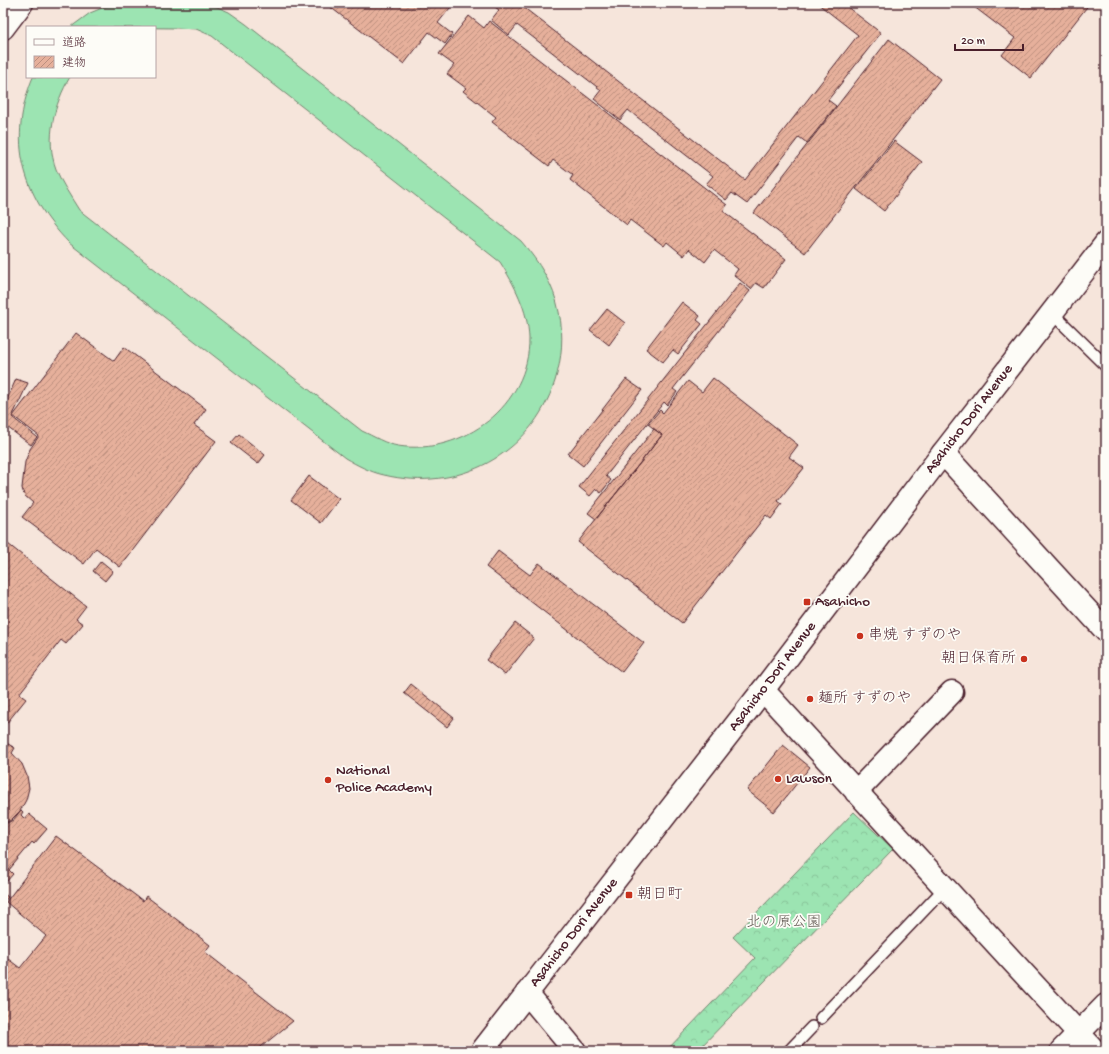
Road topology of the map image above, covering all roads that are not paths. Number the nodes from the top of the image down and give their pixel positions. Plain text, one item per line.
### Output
1 (22, 3) edge
2 (3, 28) edge
3 (1105, 246) edge
4 (1052, 313) junction
5 (1106, 366) edge
6 (943, 453) junction
7 (1106, 631) edge
8 (763, 690) junction
9 (952, 692) dead end
10 (856, 792) junction
11 (944, 888) junction
12 (527, 993) junction
13 (1106, 1005) edge
14 (821, 1018) dead end
15 (812, 1027) dead end
16 (1078, 1033) junction
17 (482, 1051) edge
18 (575, 1051) edge
19 (789, 1051) edge
20 (1061, 1051) edge
21 (1095, 1051) edge

1 - 2 street
3 - 4 street, Asahicho Dori Avenue
4 - 5 lane
4 - 6 street, Asahicho Dori Avenue
6 - 7 street
6 - 8 street, Asahicho Dori Avenue
8 - 10 street
8 - 12 street, Asahicho Dori Avenue
9 - 10 street
10 - 11 street
11 - 14 lane
11 - 16 street
12 - 17 street, Asahicho Dori Avenue
12 - 18 street
13 - 16 street
15 - 19 lane
16 - 20 street
16 - 21 street

